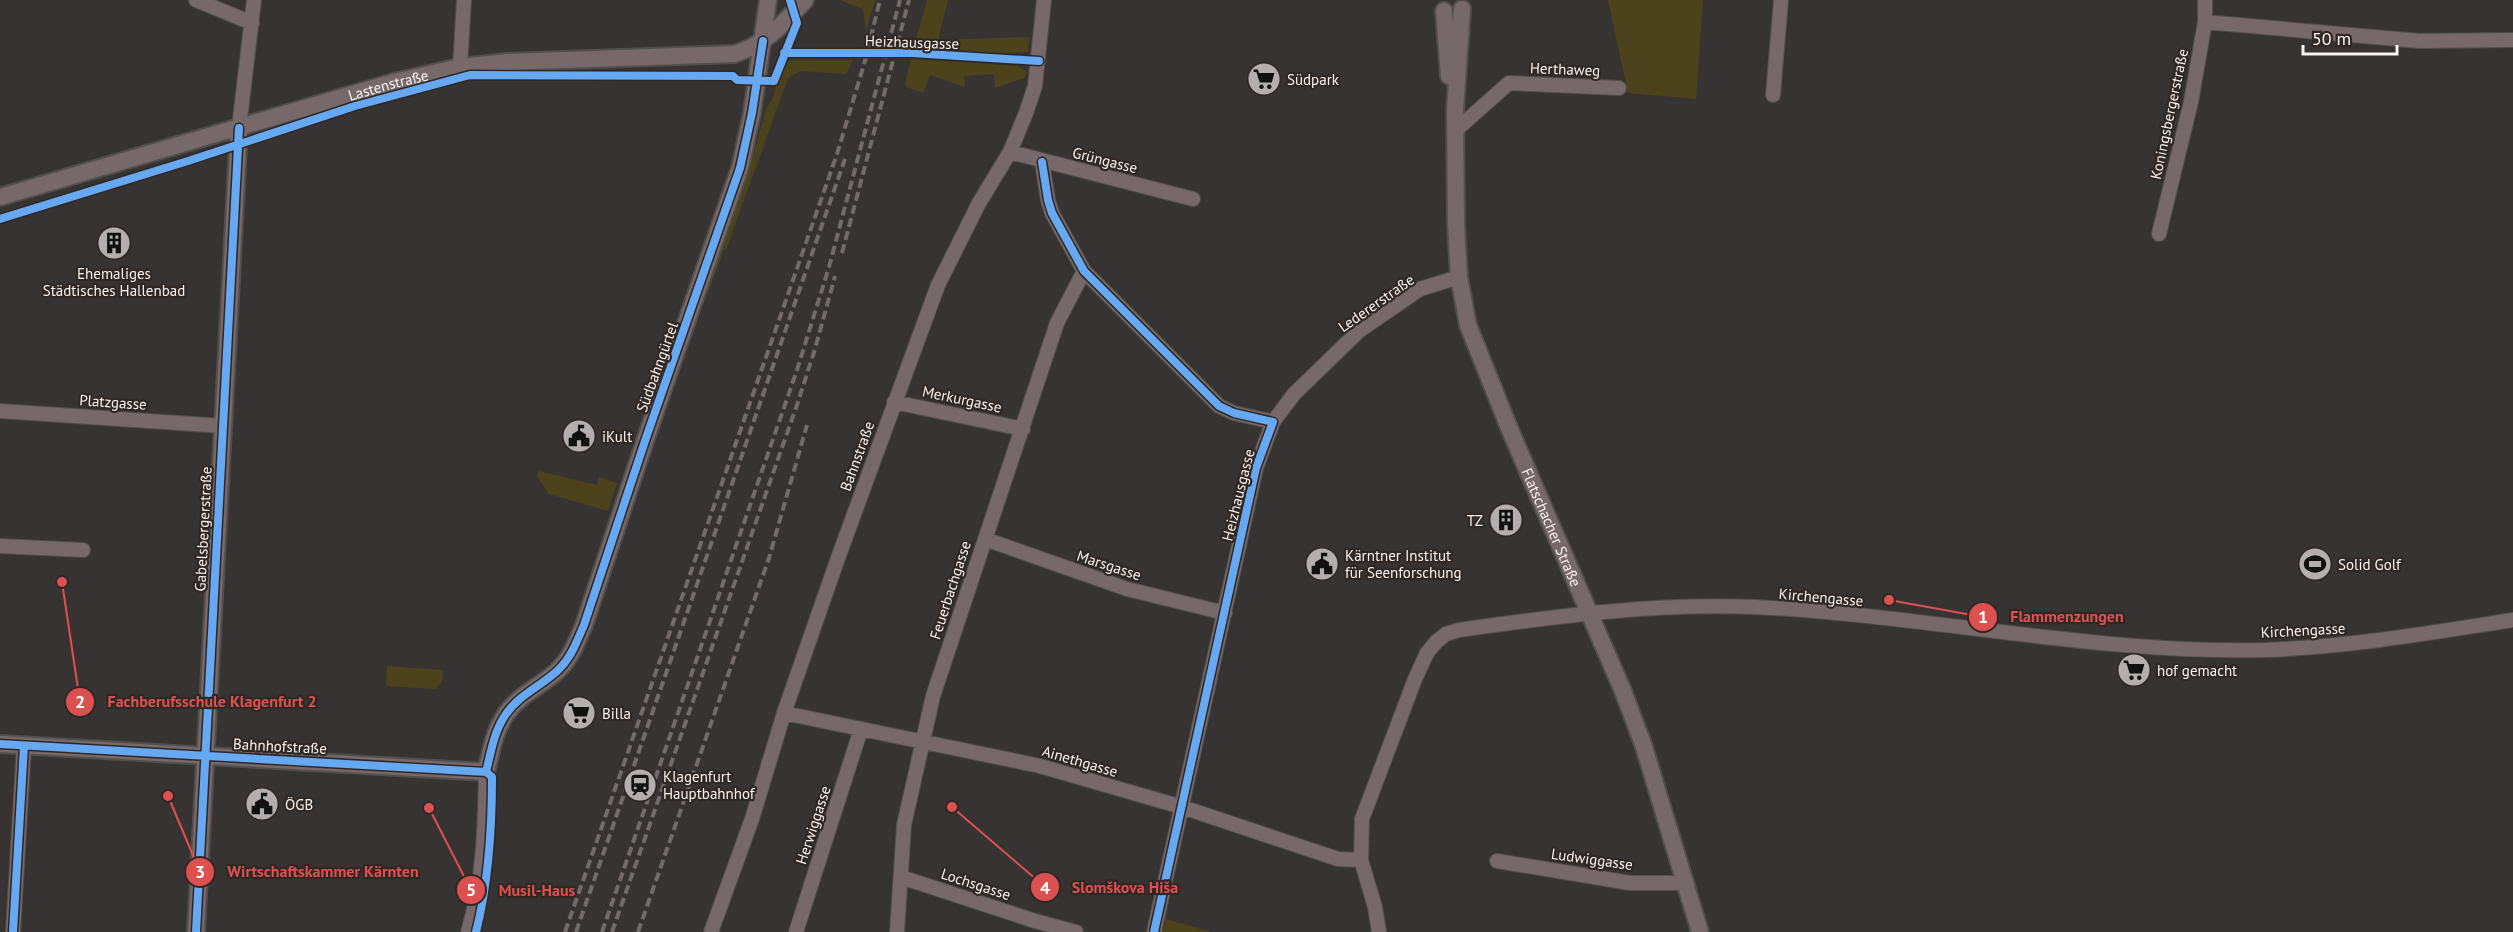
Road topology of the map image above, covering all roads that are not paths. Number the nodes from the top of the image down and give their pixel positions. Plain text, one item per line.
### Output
1 (196, 0) edge
2 (254, 0) edge
3 (464, 0) edge
4 (768, 0) edge
5 (805, 0) edge
6 (1044, 0) edge
7 (1781, 0) edge
8 (2205, 0) edge
9 (1466, 4) edge
10 (1439, 5) edge
11 (2205, 22) junction
12 (252, 23) junction
13 (2513, 40) edge
14 (763, 41) junction
15 (460, 67) junction
16 (1619, 88) dead end
17 (1773, 95) dead end
18 (1455, 110) junction
19 (239, 128) junction
20 (1456, 130) junction
21 (1010, 152) junction
22 (1042, 162) junction
23 (0, 197) edge
24 (1193, 199) dead end
25 (2159, 234) dead end
26 (1084, 272) junction
27 (1459, 278) junction
28 (894, 402) junction
29 (0, 411) edge
30 (1273, 422) junction
31 (223, 426) junction
32 (1023, 429) junction
33 (985, 539) junction
34 (0, 546) edge
35 (83, 550) dead end
36 (1590, 611) junction
37 (1225, 613) junction
38 (2513, 620) edge
39 (784, 713) junction
40 (861, 729) junction
41 (924, 741) junction
42 (0, 744) edge
43 (24, 746) junction
44 (205, 755) junction
45 (486, 772) junction
46 (1182, 807) junction
47 (1361, 860) junction
48 (1497, 861) dead end
49 (901, 877) junction
50 (1684, 882) junction
51 (469, 930) edge
52 (13, 932) edge
53 (196, 932) edge
54 (711, 932) edge
55 (796, 932) edge
56 (897, 932) edge
57 (1076, 932) edge
58 (1154, 932) edge
59 (1379, 932) edge
60 (1700, 932) edge

1 - 12 street
2 - 12 street, Gabelsbergerstraße
3 - 15 street
4 - 14 street, Südbahngürtel
5 - 14 street, Lastenstraße
6 - 21 street, Bahnstraße
7 - 17 street
8 - 11 street, Koningsbergerstraße
9 - 10 street
9 - 18 street, Flatschacher Straße
10 - 18 street, Flatschacher Straße
11 - 13 street
11 - 25 street, Koningsbergerstraße
12 - 19 street, Gabelsbergerstraße
14 - 15 street, Lastenstraße
14 - 45 street, Südbahngürtel
15 - 19 street, Lastenstraße
16 - 20 street, Herthaweg
18 - 20 street, Flatschacher Straße
19 - 23 street, Lastenstraße
19 - 31 street, Gabelsbergerstraße
20 - 27 street, Flatschacher Straße
21 - 22 street, Grüngasse
21 - 28 street, Bahnstraße
22 - 24 street, Grüngasse
22 - 26 street
26 - 30 street
26 - 32 street, Feuerbachgasse
27 - 30 street, Ledererstraße
27 - 36 street, Flatschacher Straße
28 - 32 street, Merkurgasse
28 - 39 street, Bahnstraße
29 - 31 street, Platzgasse
30 - 37 street, Heizhausgasse
31 - 44 street, Gabelsbergerstraße
32 - 33 street, Feuerbachgasse
33 - 37 street, Marsgasse
33 - 41 street, Feuerbachgasse
34 - 35 street
36 - 38 street, Kirchengasse
36 - 47 street, Kirchengasse
36 - 50 street, Flatschacher Straße
37 - 46 street, Heizhausgasse
39 - 40 street, Ainethgasse
39 - 54 street, Bahnstraße
40 - 41 street, Ainethgasse
40 - 55 street, Herwiggasse
41 - 46 street, Ainethgasse
41 - 49 street, Feuerbachgasse
42 - 43 street, Bahnhofstraße
43 - 44 street, Bahnhofstraße
43 - 52 street
44 - 45 street, Bahnhofstraße
44 - 53 street, Gabelsbergerstraße
45 - 51 street
46 - 47 street, Ainethgasse
46 - 58 street, Heizhausgasse
47 - 59 street, Kirchengasse
48 - 50 street, Ludwiggasse
49 - 56 street, Feuerbachgasse
49 - 57 street, Lochsgasse
50 - 60 street, Flatschacher Straße

